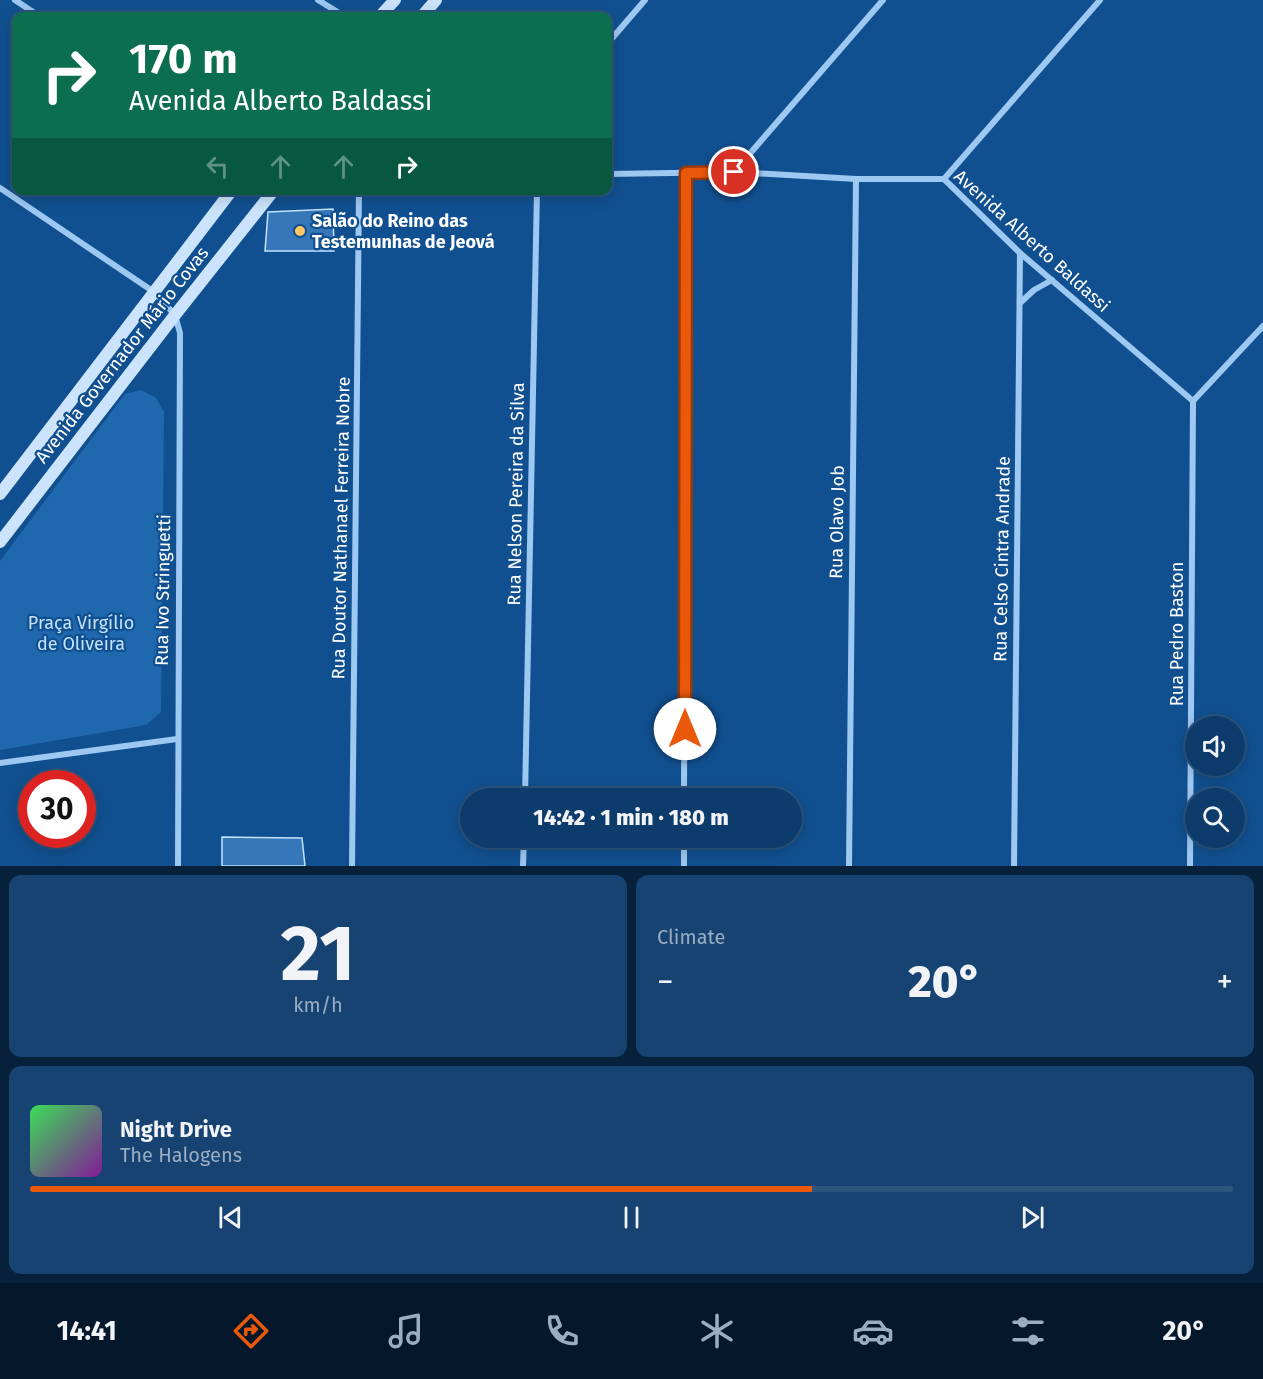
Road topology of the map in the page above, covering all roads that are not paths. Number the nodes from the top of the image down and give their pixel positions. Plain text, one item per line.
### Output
1 (15, 0) edge
2 (318, 0) edge
3 (395, 0) edge
4 (436, 0) edge
5 (645, 0) edge
6 (883, 0) edge
7 (1100, 0) edge
8 (33, 12) edge
9 (338, 12) edge
10 (384, 12) edge
11 (426, 12) edge
12 (612, 38) edge
13 (734, 172) junction
14 (686, 173) junction
15 (612, 174) edge
16 (856, 179) junction
17 (944, 179) junction
18 (0, 188) edge
19 (228, 195) edge
20 (270, 195) edge
21 (359, 195) edge
22 (537, 195) edge
23 (1020, 253) junction
24 (1052, 280) junction
25 (154, 292) junction
26 (1020, 303) junction
27 (175, 315) junction
28 (1263, 326) edge
29 (1193, 402) junction
30 (0, 495) edge
31 (0, 542) edge
32 (177, 739) junction
33 (0, 763) edge
34 (525, 788) edge
35 (684, 788) edge
36 (524, 848) edge
37 (684, 848) edge
38 (177, 866) edge
39 (352, 866) edge
40 (523, 866) edge
41 (684, 866) edge
42 (849, 866) edge
43 (1014, 866) edge
44 (1190, 866) edge

1 - 8 street
2 - 9 street
3 - 10 main road
4 - 11 main road
5 - 12 street
6 - 13 street
7 - 17 street
13 - 14 street, Avenida Alberto Baldassi
13 - 16 street, Avenida Alberto Baldassi
14 - 15 street, Avenida Alberto Baldassi
14 - 35 street
16 - 17 street, Avenida Alberto Baldassi
16 - 42 street, Rua Olavo Job
17 - 23 street, Avenida Alberto Baldassi
18 - 25 street
19 - 25 main road, Avenida Governador Mário Covas
20 - 27 main road, Avenida Governador Mário Covas
21 - 39 street, Rua Doutor Nathanael Ferreira Nobre
22 - 34 street, Rua Nelson Pereira da Silva
23 - 24 street, Avenida Alberto Baldassi
23 - 26 street, Rua Celso Cintra Andrade
24 - 26 street
24 - 29 street, Avenida Alberto Baldassi
25 - 27 street
25 - 30 main road, Avenida Governador Mário Covas
26 - 43 street, Rua Celso Cintra Andrade
27 - 31 main road, Avenida Governador Mário Covas
27 - 32 street, Rua Ivo Stringuetti
28 - 29 street
29 - 44 street, Rua Pedro Baston
32 - 33 street
32 - 38 street, Rua Ivo Stringuetti
36 - 40 street
37 - 41 street

